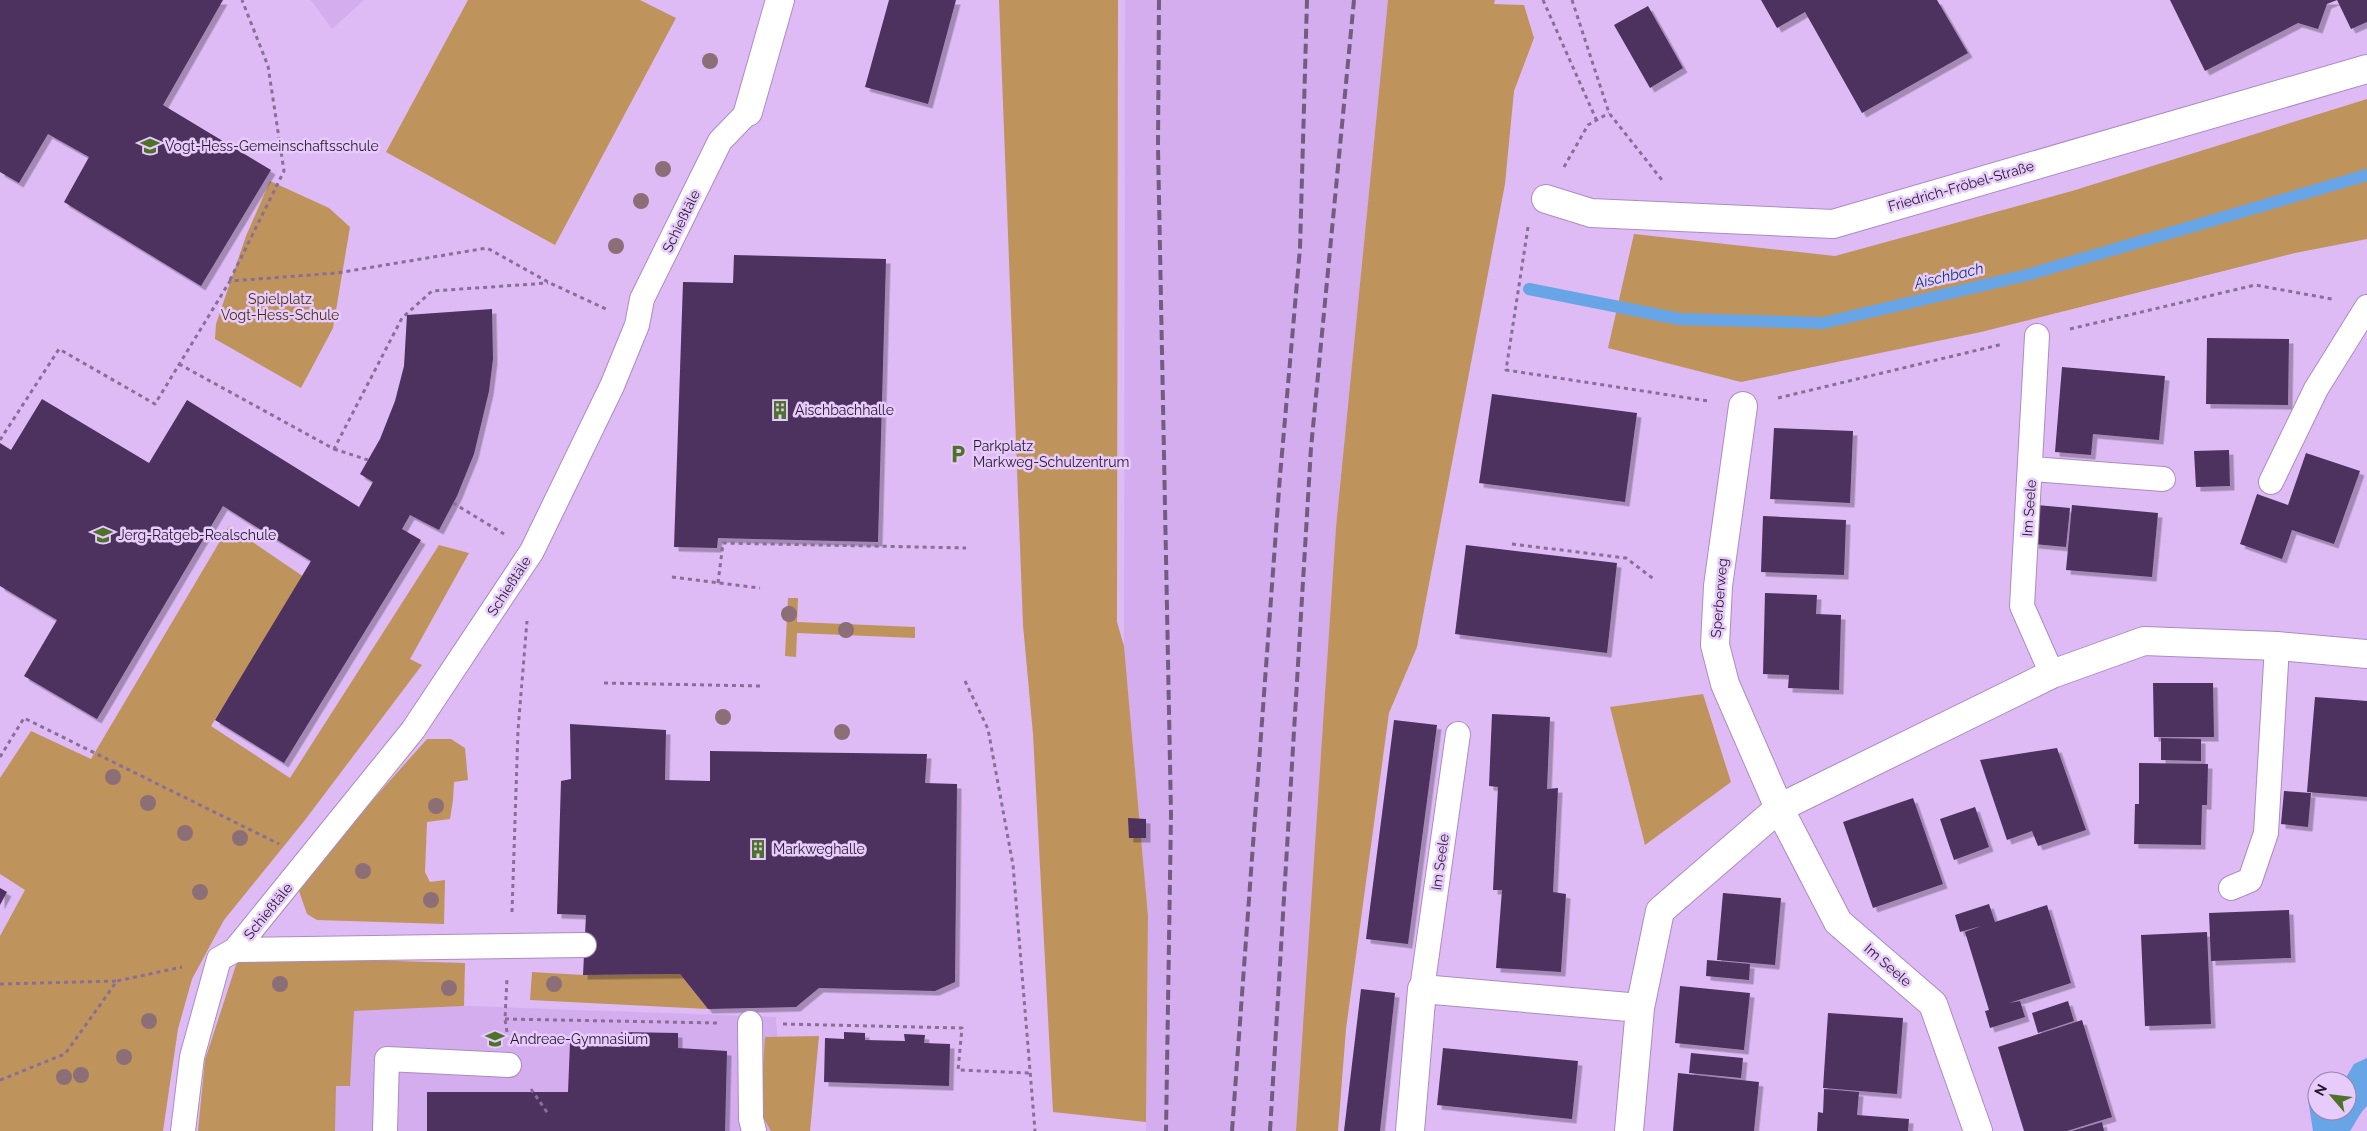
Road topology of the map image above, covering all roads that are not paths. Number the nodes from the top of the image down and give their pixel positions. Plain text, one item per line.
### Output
1 (780, 0) edge
2 (2367, 69) edge
3 (748, 112) joint
4 (1546, 199) road end
5 (2367, 307) edge
6 (2038, 336) dead end
7 (1743, 406) road end
8 (2032, 470) junction
9 (2162, 479) dead end
10 (2271, 482) dead end
11 (2277, 646) junction
12 (2367, 654) edge
13 (2052, 674) junction
14 (1458, 734) dead end
15 (1779, 808) junction
16 (2231, 888) dead end
17 (584, 945) dead end
18 (227, 955) junction
19 (1422, 989) junction
20 (1640, 1008) junction
21 (750, 1023) dead end
22 (509, 1065) dead end
23 (183, 1131) edge
24 (385, 1131) edge
25 (754, 1131) edge
26 (1410, 1131) edge
27 (1629, 1131) edge
28 (1978, 1131) edge

1 - 3 street, Schießtäle
2 - 4 street, Friedrich-Fröbel-Straße
3 - 18 lane, Schießtäle
5 - 10 lane
6 - 8 lane, Im Seele
7 - 15 street, Sperberweg
8 - 9 lane
8 - 13 lane, Im Seele
11 - 12 street
11 - 13 street
11 - 16 lane
13 - 15 street
14 - 19 lane, Im Seele
15 - 20 street
15 - 28 street, Im Seele
17 - 18 lane
18 - 23 lane, Schießtäle
19 - 20 street
19 - 26 street, Im Seele
20 - 27 street
21 - 25 lane
22 - 24 lane

